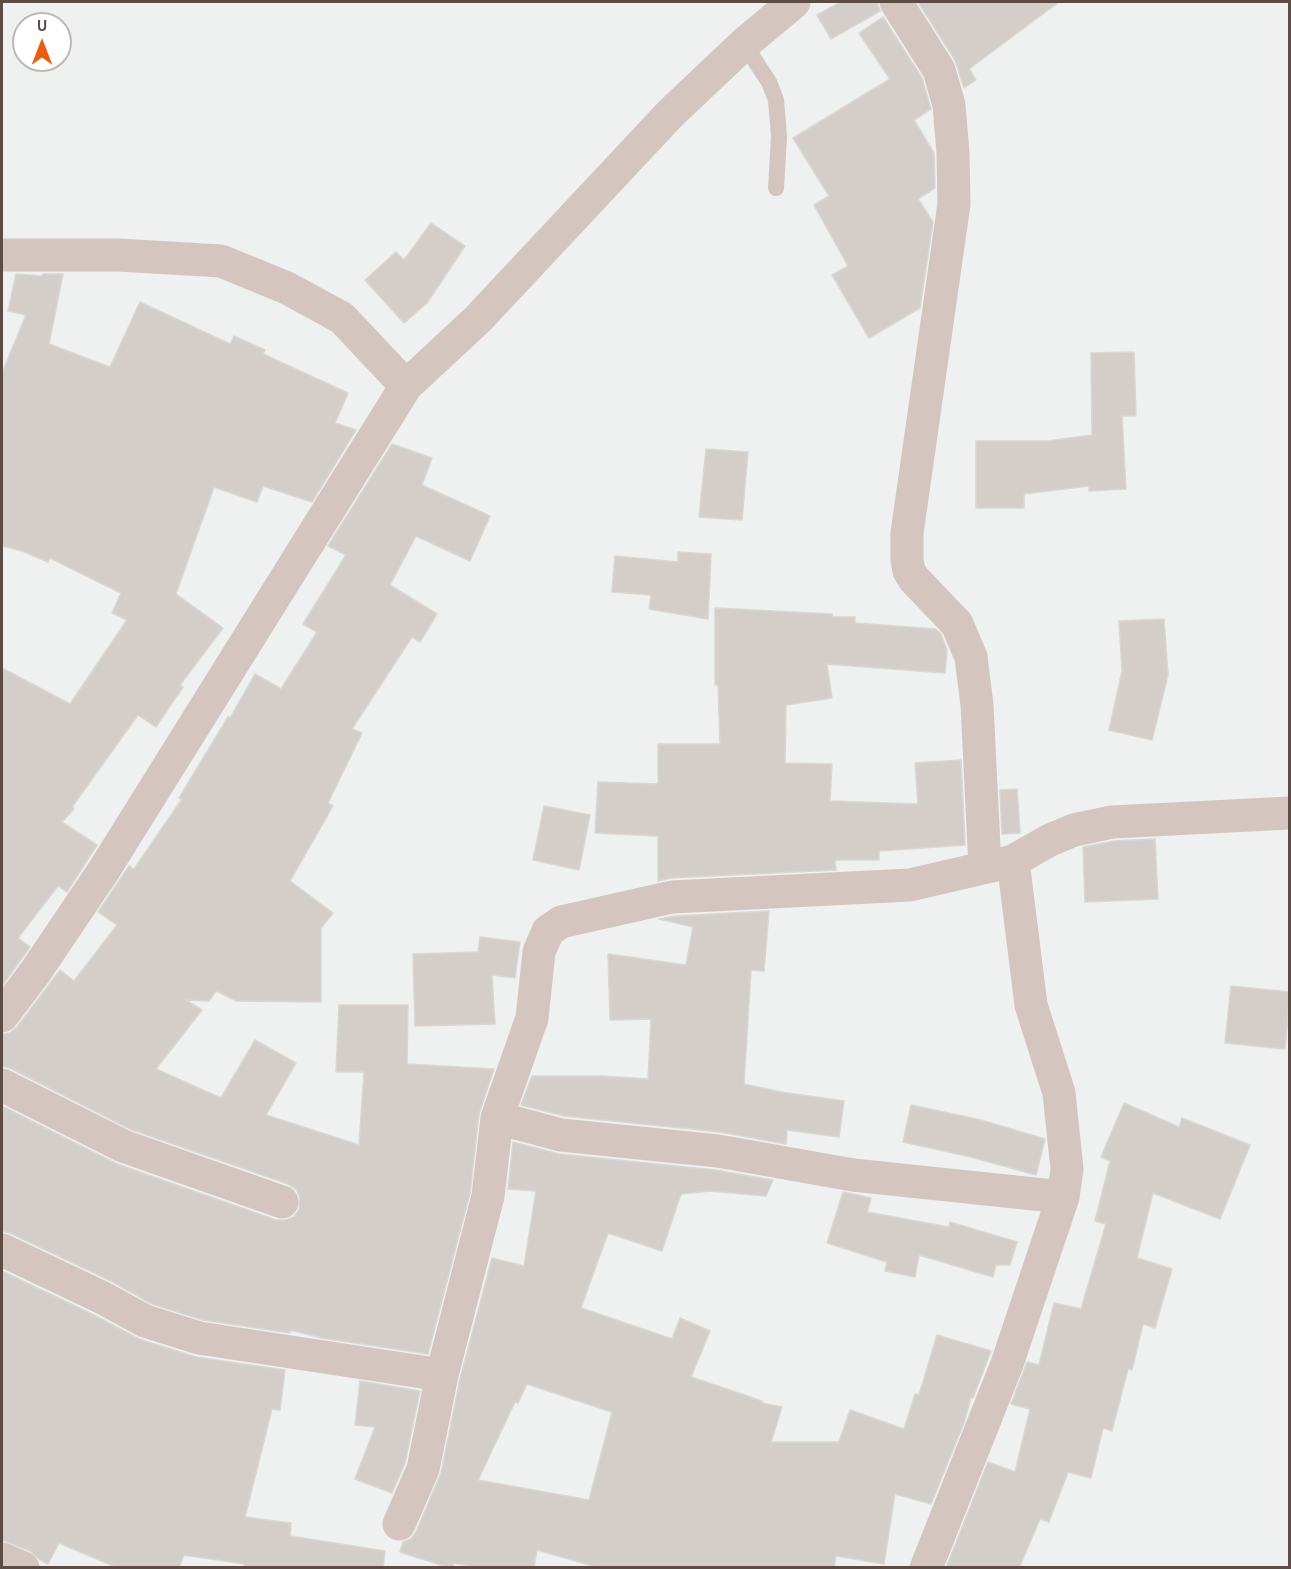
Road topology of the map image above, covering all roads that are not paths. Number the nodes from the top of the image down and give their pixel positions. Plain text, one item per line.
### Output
1 (794, 2) edge
2 (896, 2) edge
3 (744, 44) junction
4 (776, 188) dead end
5 (2, 255) edge
6 (406, 386) junction
7 (1290, 813) edge
8 (999, 864) junction
9 (2, 1016) edge
10 (2, 1085) edge
11 (497, 1118) junction
12 (1063, 1197) junction
13 (282, 1202) dead end
14 (2, 1250) edge
15 (442, 1375) junction
16 (399, 1524) dead end
17 (2, 1559) edge
18 (23, 1568) edge
19 (926, 1568) edge

1 - 3 street
2 - 8 street
3 - 4 lane
3 - 6 street
5 - 6 street
6 - 9 street
7 - 8 street
8 - 11 street
8 - 12 street
10 - 13 street
11 - 12 street
11 - 15 street
12 - 19 street
14 - 15 street
15 - 16 street
17 - 18 street

